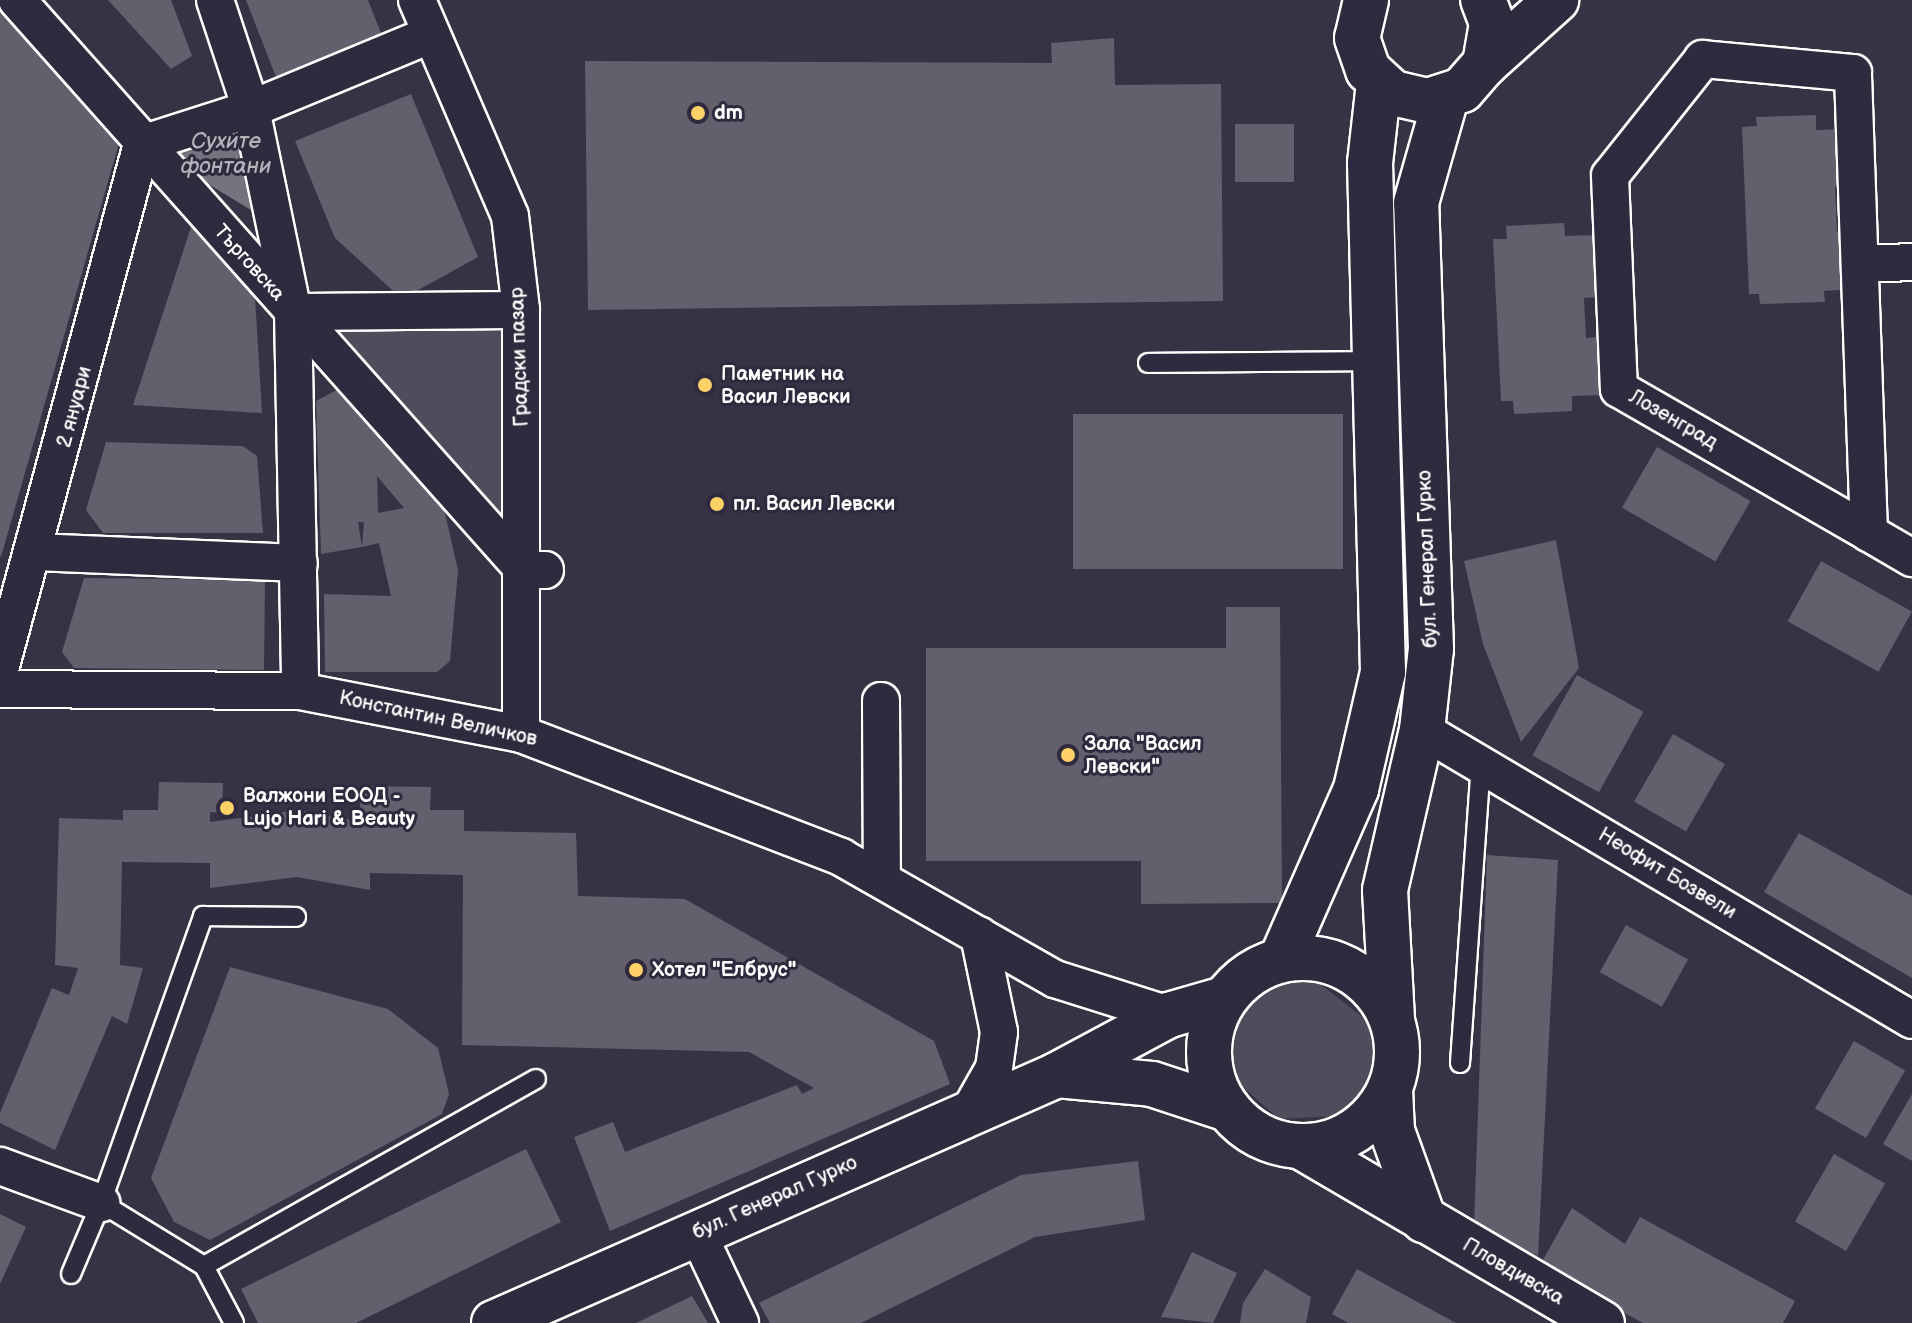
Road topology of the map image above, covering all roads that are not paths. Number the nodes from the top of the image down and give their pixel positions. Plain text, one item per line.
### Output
1 (17, 0) edge
2 (215, 0) edge
3 (417, 0) edge
4 (1483, 0) edge
5 (1556, 0) edge
6 (1361, 2) edge
7 (430, 35) junction
8 (1485, 64) junction
9 (1379, 83) junction
10 (1446, 98) junction
11 (251, 109) junction
12 (142, 144) junction
13 (1912, 262) edge
14 (1861, 264) junction
15 (521, 310) junction
16 (293, 312) junction
17 (1375, 361) junction
18 (1148, 363) dead end
19 (1869, 533) junction
20 (34, 552) junction
21 (1912, 558) edge
22 (299, 563) junction
23 (534, 570) junction
24 (0, 669) edge
25 (0, 689) edge
26 (300, 691) junction
27 (881, 701) dead end
28 (1422, 730) junction
29 (521, 734) junction
30 (1481, 764) junction
31 (882, 879) junction
32 (296, 917) dead end
33 (979, 935) junction
34 (1281, 960) junction
35 (1224, 999) junction
36 (1169, 1015) junction
37 (1392, 1019) junction
38 (1912, 1020) edge
39 (1460, 1063) dead end
40 (1057, 1075) junction
41 (536, 1079) dead end
42 (1390, 1089) junction
43 (1228, 1109) junction
44 (968, 1114) junction
45 (1300, 1146) junction
46 (0, 1166) edge
47 (101, 1203) junction
48 (1424, 1220) junction
49 (697, 1232) junction
50 (204, 1266) junction
51 (71, 1274) dead end
52 (732, 1309) edge
53 (234, 1323) edge
54 (494, 1323) edge
55 (1602, 1323) edge

1 - 12 street, Търговска
2 - 11 street
3 - 7 street, Градски пазар
4 - 8 street
5 - 8 street
6 - 9 street
7 - 11 street
7 - 15 street, Градски пазар
8 - 10 street
9 - 10 street
9 - 17 street
10 - 28 street, бул. Генерал Гурко
11 - 12 street
11 - 16 street
12 - 16 street, Търговска
12 - 20 street, 2 януари
13 - 14 street
14 - 19 street
14 - 19 street, Лозенград
15 - 16 street
15 - 23 street, Градски пазар
16 - 22 street, Търговска
16 - 23 street
17 - 18 lane
17 - 34 street
19 - 21 street, Лозенград
20 - 22 street
20 - 24 street, 2 януари
22 - 26 street, Търговска
23 - 29 street, Градски пазар
25 - 26 street, Константин Величков
26 - 29 street, Константин Величков
27 - 31 street
28 - 30 street, Неофит Бозвели
28 - 37 street, бул. Генерал Гурко
29 - 31 street, Константин Величков
30 - 38 street, Неофит Бозвели
30 - 39 lane
31 - 33 street, Константин Величков
32 - 47 lane
33 - 36 street, Константин Величков
33 - 44 street
34 - 35 street
34 - 37 street
35 - 36 street, бул. Генерал Гурко
35 - 43 street
36 - 40 street, бул. Генерал Гурко
37 - 42 street
40 - 43 street
40 - 44 street, бул. Генерал Гурко
41 - 50 lane
42 - 45 street
42 - 48 street
43 - 45 street
44 - 49 street, бул. Генерал Гурко
45 - 48 street, Пловдивска
46 - 47 street
47 - 50 lane
47 - 51 lane
48 - 55 street, Пловдивска
49 - 52 street
49 - 54 street, бул. Генерал Гурко
50 - 53 lane

